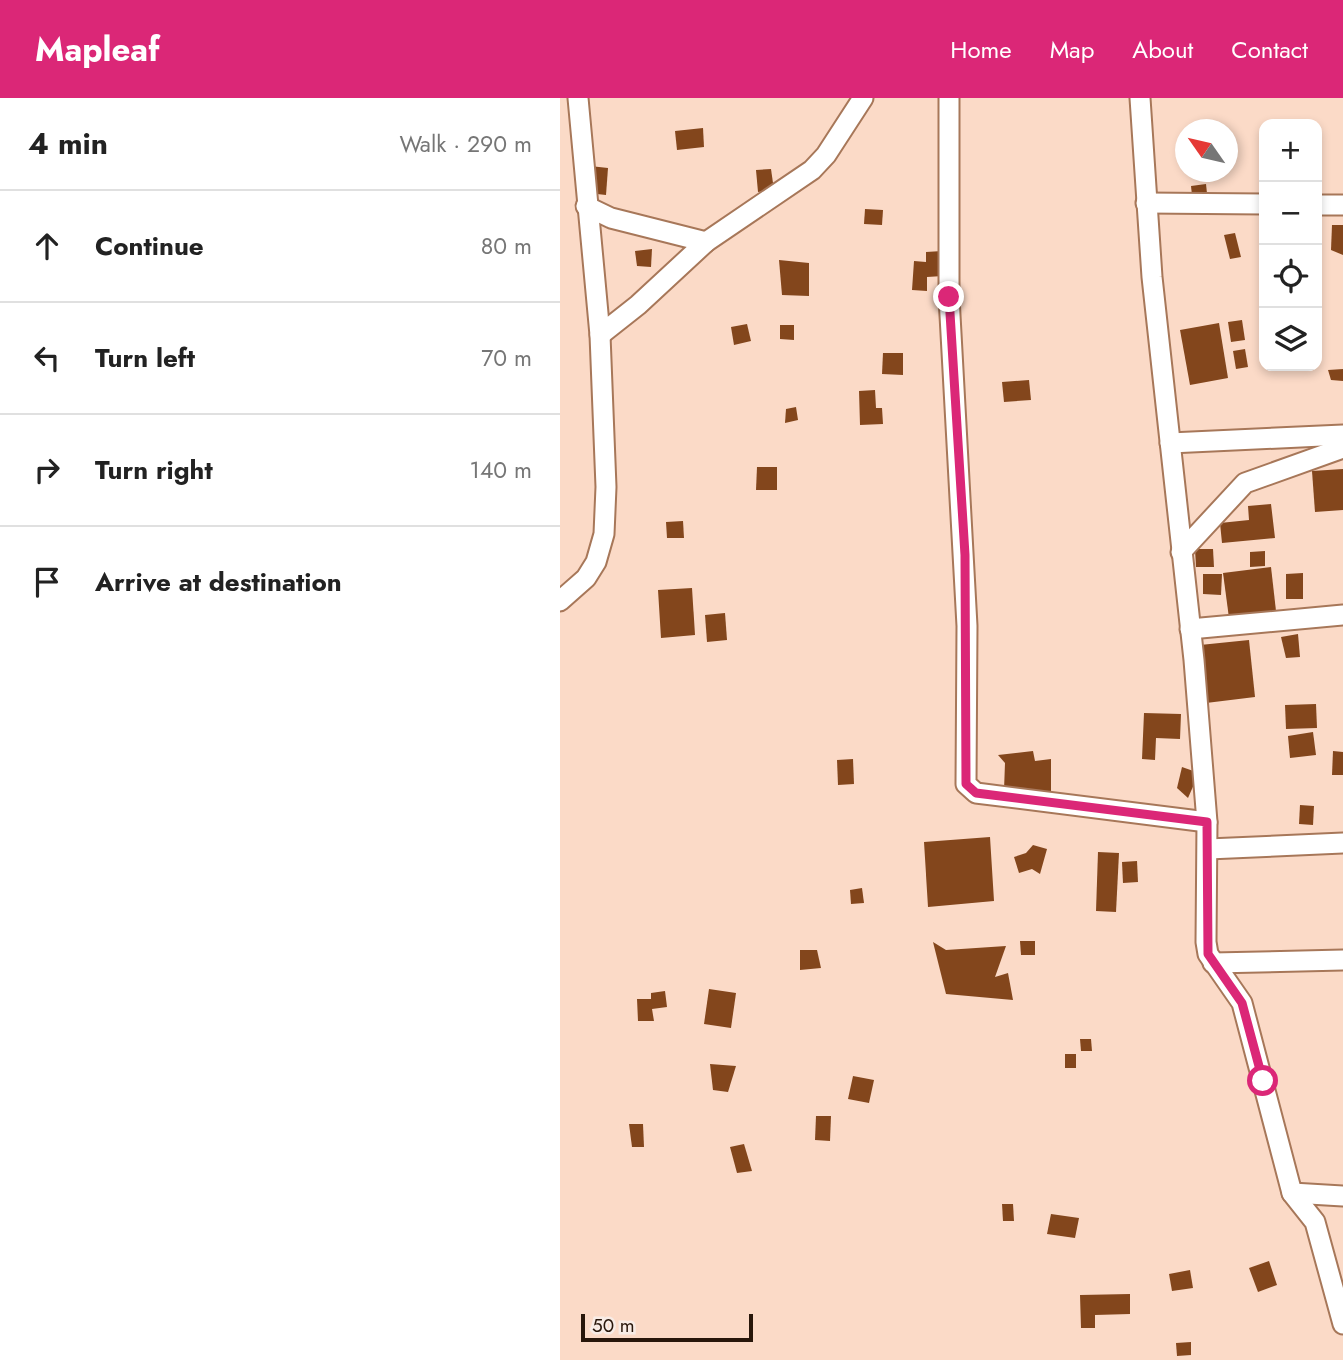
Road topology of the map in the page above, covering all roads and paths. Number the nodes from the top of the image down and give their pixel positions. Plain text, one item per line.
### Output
1 (578, 98) edge
2 (863, 98) edge
3 (949, 98) edge
4 (1140, 98) edge
5 (1146, 204) junction
6 (1259, 204) edge
7 (1322, 205) edge
8 (1343, 205) edge
9 (586, 206) junction
10 (706, 242) junction
11 (600, 335) junction
12 (1343, 435) edge
13 (1170, 443) junction
14 (1343, 448) edge
15 (1181, 552) junction
16 (560, 601) edge
17 (1343, 615) edge
18 (1190, 629) junction
19 (1207, 822) junction
20 (1343, 843) edge
21 (1208, 849) junction
22 (1343, 960) edge
23 (1213, 963) junction
24 (1292, 1193) junction
25 (1343, 1196) edge
26 (1343, 1324) edge

1 - 9 street
2 - 10 street
3 - 19 street
4 - 5 street
5 - 6 street
5 - 13 street
7 - 8 street
9 - 10 street
9 - 11 street
10 - 11 street
11 - 16 street
12 - 13 street
13 - 15 street
14 - 15 street
15 - 18 street
17 - 18 street
18 - 19 street
19 - 21 street
20 - 21 street
21 - 23 street
22 - 23 street
23 - 24 street
24 - 25 street
24 - 26 street

